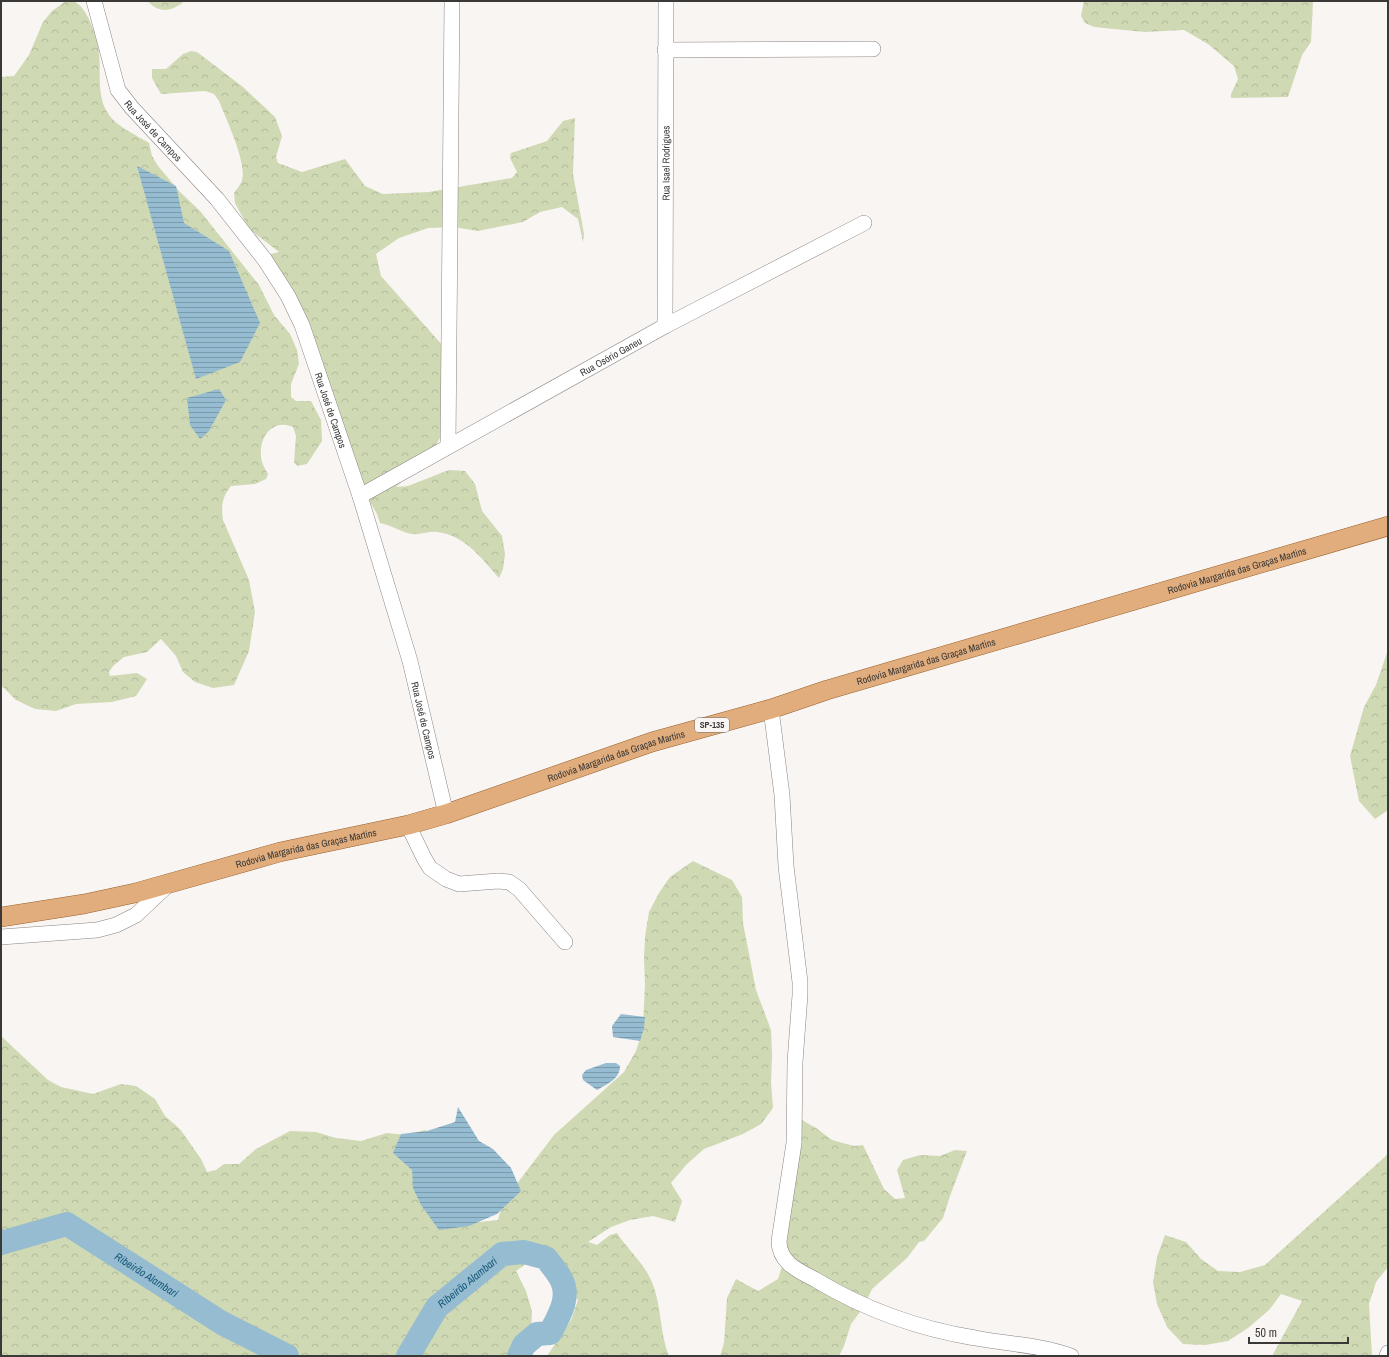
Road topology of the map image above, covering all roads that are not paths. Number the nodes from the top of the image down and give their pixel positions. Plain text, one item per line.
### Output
1 (94, 1) edge
2 (452, 1) edge
3 (666, 1) edge
4 (873, 49) dead end
5 (665, 50) junction
6 (864, 223) dead end
7 (665, 326) junction
8 (448, 446) junction
9 (360, 496) junction
10 (1388, 526) edge
11 (771, 709) junction
12 (446, 814) junction
13 (408, 825) junction
14 (171, 883) junction
15 (1, 917) edge
16 (1, 937) edge
17 (565, 942) dead end
18 (1388, 1353) edge
19 (1071, 1356) edge
20 (1387, 1356) edge

1 - 9 street, Rua José de Campos
2 - 8 street
3 - 5 street, Rua Isael Rodrigues
4 - 5 street
5 - 7 street, Rua Isael Rodrigues
6 - 7 street, Rua Osório Ganeu
7 - 8 street, Rua Osório Ganeu
8 - 9 street, Rua Osório Ganeu
9 - 12 street, Rua José de Campos
10 - 11 main road, Rodovia Margarida das Graças Martins / SP-135
11 - 12 main road, Rodovia Margarida das Graças Martins / SP-135
11 - 19 street
12 - 13 main road, Rodovia Margarida das Graças Martins / SP-135
13 - 14 main road, Rodovia Margarida das Graças Martins / SP-135
13 - 17 street
14 - 15 main road, Rodovia Margarida das Graças Martins / SP-135
14 - 16 street
18 - 20 street

